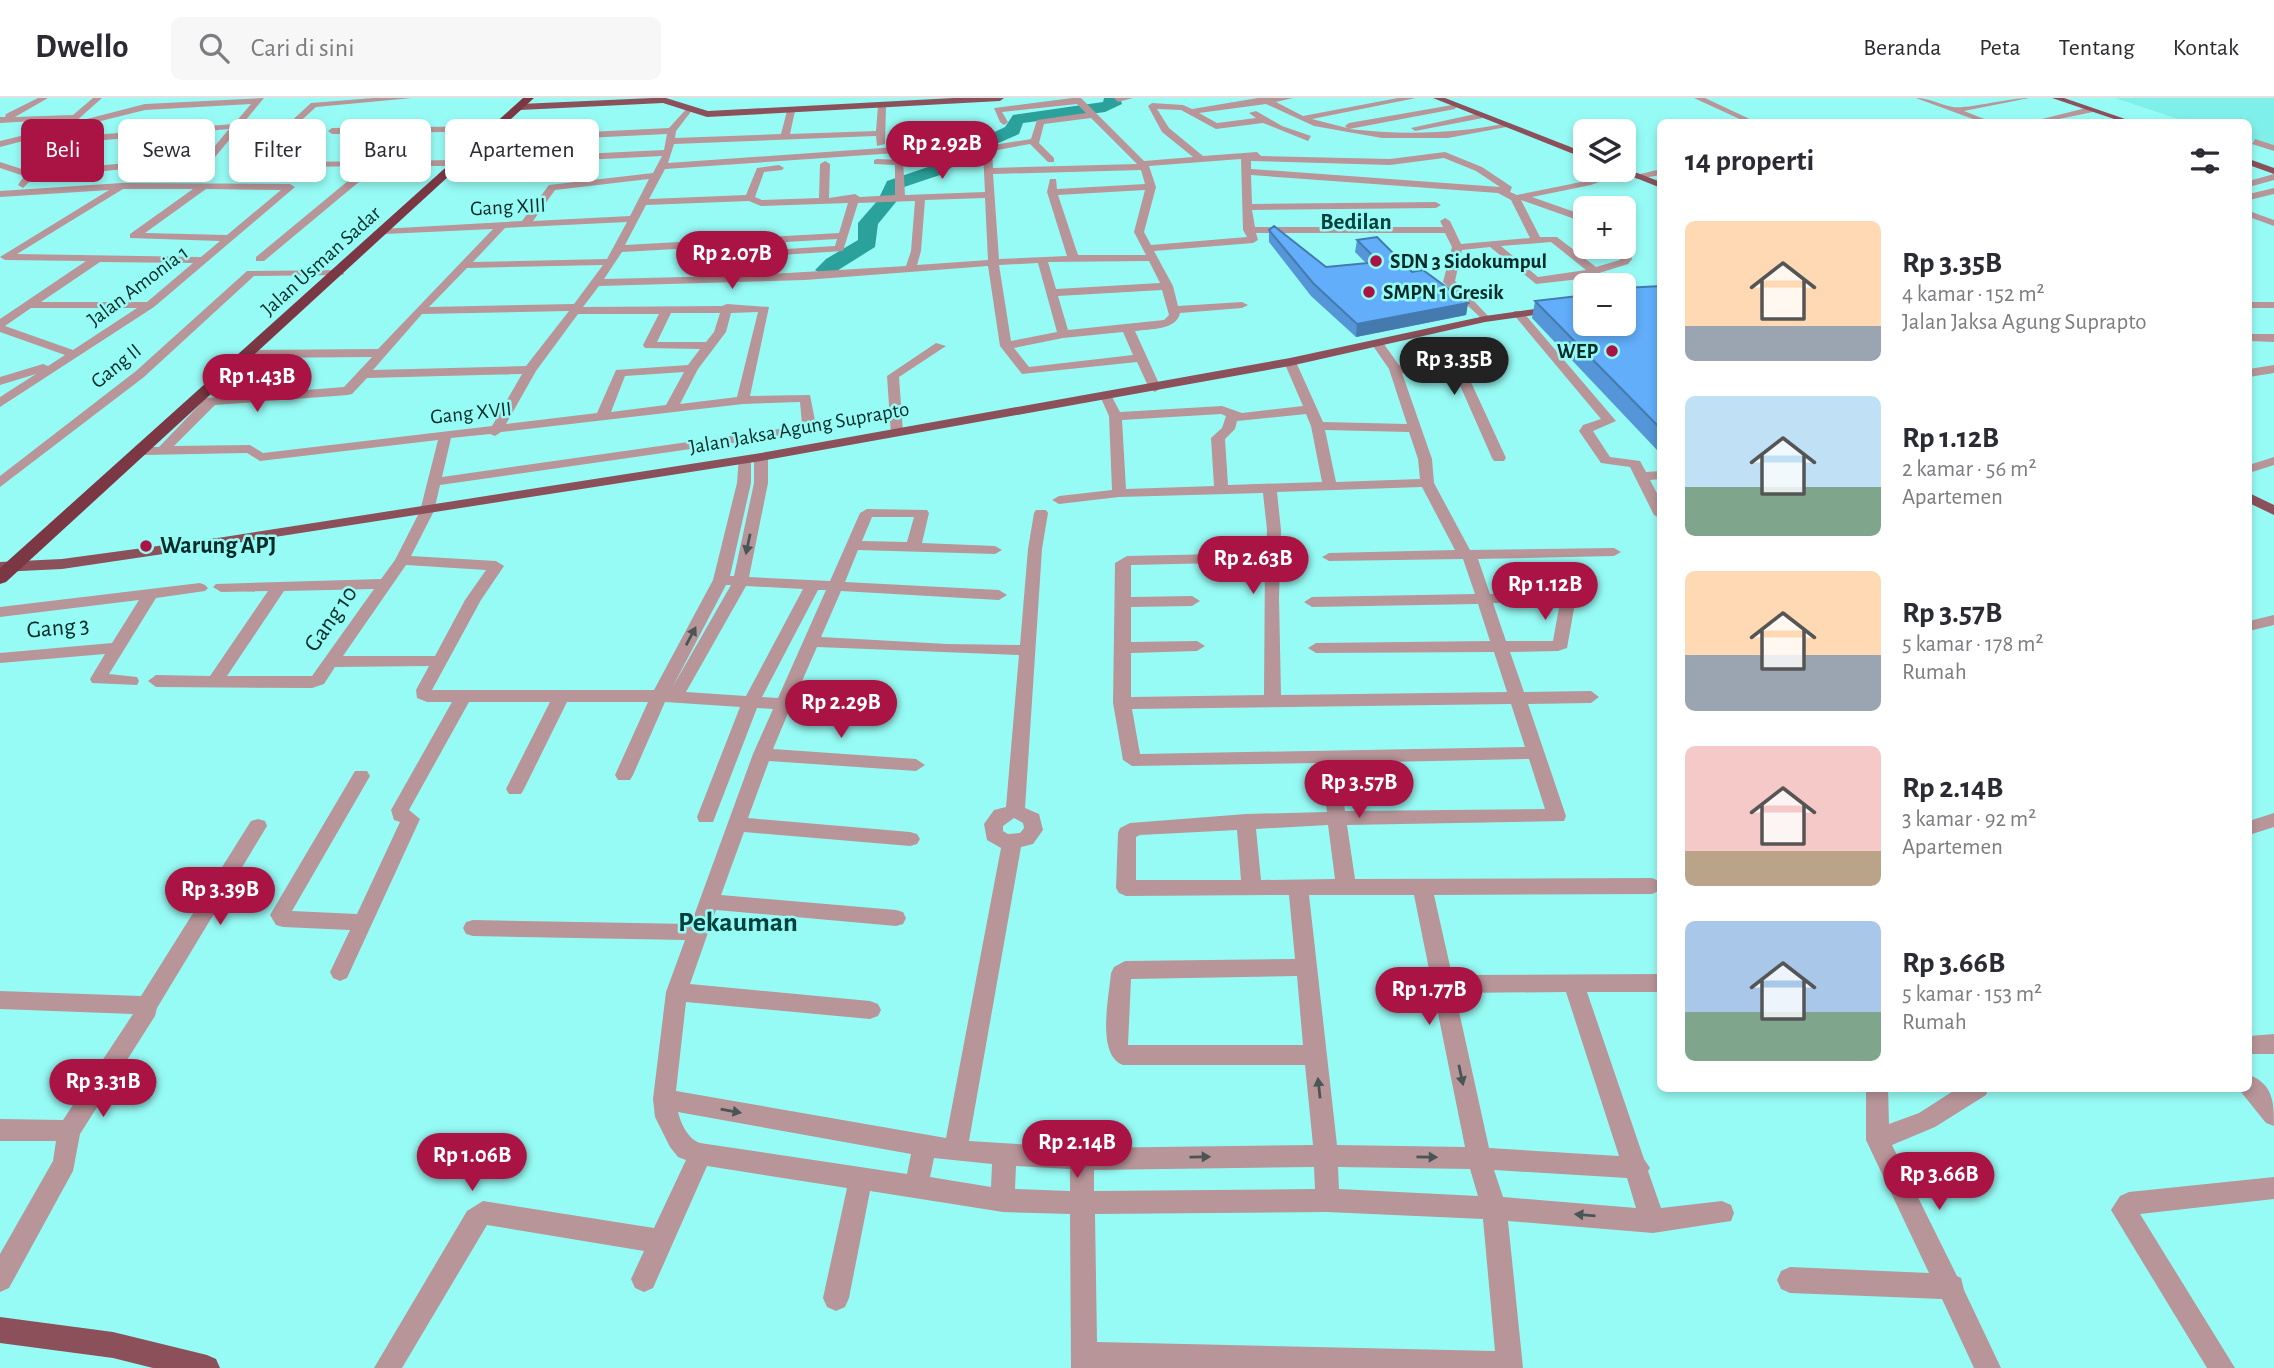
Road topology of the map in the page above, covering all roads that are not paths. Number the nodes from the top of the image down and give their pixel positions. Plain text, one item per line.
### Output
1 (44, 98) edge
2 (98, 98) edge
3 (155, 98) edge
4 (408, 98) edge
5 (1000, 98) edge
6 (1129, 98) edge
7 (1289, 98) edge
8 (1412, 98) edge
9 (1437, 98) edge
10 (1698, 98) edge
11 (1940, 98) edge
12 (2025, 98) edge
13 (2056, 98) edge
14 (258, 99) edge
15 (664, 99) edge
16 (982, 99) edge
17 (1118, 99) edge
18 (1924, 99) edge
19 (1264, 100) edge
20 (201, 101) edge
21 (524, 102) edge
22 (1242, 102) edge
23 (881, 106) junction
24 (1455, 106) junction
25 (145, 107) junction
26 (1083, 107) edge
27 (1279, 108) junction
28 (689, 109) junction
29 (1952, 110) junction
30 (2090, 110) junction
31 (791, 111) junction
32 (1192, 112) junction
33 (77, 116) junction
34 (1480, 116) junction
35 (2109, 116) junction
36 (1259, 117) junction
37 (1304, 118) junction
38 (73, 119) edge
39 (94, 119) edge
40 (242, 119) edge
41 (298, 119) edge
42 (508, 119) edge
43 (1745, 119) edge
44 (1979, 119) edge
45 (2048, 119) edge
46 (2096, 119) edge
47 (2120, 119) edge
48 (1, 120) edge
49 (1004, 122) dead end
50 (1508, 126) junction
51 (229, 127) edge
52 (1336, 128) junction
53 (445, 129) edge
54 (332, 131) dead end
55 (881, 133) junction
56 (229, 134) edge
57 (785, 134) junction
58 (1381, 134) junction
59 (671, 136) junction
60 (104, 137) edge
61 (599, 137) edge
62 (21, 138) edge
63 (1308, 138) junction
64 (1034, 141) junction
65 (2255, 142) dead end
66 (0, 144) edge
67 (1283, 148) junction
68 (2274, 148) edge
69 (987, 149) junction
70 (879, 151) junction
71 (1573, 151) edge
72 (668, 153) junction
73 (599, 156) edge
74 (1245, 157) junction
75 (1202, 160) junction
76 (1390, 162) junction
77 (2252, 163) edge
78 (825, 164) junction
79 (0, 165) edge
80 (1053, 165) junction
81 (661, 166) junction
82 (1143, 166) junction
83 (104, 169) edge
84 (17, 171) junction
85 (987, 171) junction
86 (2274, 171) edge
87 (21, 172) edge
88 (1247, 172) junction
89 (0, 173) edge
90 (1657, 174) edge
91 (654, 176) junction
92 (1637, 176) joint
93 (445, 177) edge
94 (2274, 177) edge
95 (24, 182) edge
96 (353, 182) edge
97 (1591, 182) edge
98 (2252, 183) edge
99 (1657, 184) edge
100 (122, 186) junction
101 (204, 186) junction
102 (1432, 186) junction
103 (1151, 187) junction
104 (899, 190) junction
105 (16, 191) junction
106 (2274, 191) edge
107 (1052, 192) junction
108 (0, 194) edge
109 (988, 195) junction
110 (2252, 196) edge
111 (855, 197) junction
112 (920, 197) junction
113 (1520, 197) junction
114 (750, 198) junction
115 (824, 199) junction
116 (0, 200) edge
117 (640, 202) junction
118 (1436, 205) junction
119 (1248, 207) junction
120 (1573, 215) edge
121 (2252, 215) edge
122 (632, 219) junction
123 (2274, 223) edge
124 (525, 225) junction
125 (501, 227) junction
126 (1450, 230) junction
127 (385, 231) junction
128 (1248, 236) junction
129 (232, 237) junction
130 (1536, 240) junction
131 (736, 243) junction
132 (1492, 244) junction
133 (1457, 247) junction
134 (617, 249) junction
135 (1151, 253) junction
136 (5, 255) edge
137 (1073, 258) junction
138 (97, 259) junction
139 (260, 259) dead end
140 (1042, 259) junction
141 (1626, 259) edge
142 (205, 260) junction
143 (611, 262) junction
144 (994, 262) junction
145 (464, 265) junction
146 (911, 267) junction
147 (1595, 272) junction
148 (339, 273) junction
149 (1591, 273) edge
150 (1573, 277) edge
151 (729, 279) junction
152 (595, 283) junction
153 (1167, 286) junction
154 (1053, 293) junction
155 (29, 304) junction
156 (1242, 304) dead end
157 (150, 305) junction
158 (2252, 305) edge
159 (2274, 305) edge
160 (727, 307) junction
161 (1573, 307) edge
162 (576, 309) junction
163 (667, 309) junction
164 (419, 310) junction
165 (1174, 310) junction
166 (1518, 313) junction
167 (1485, 318) junction
168 (0, 326) edge
169 (1130, 328) junction
170 (1063, 334) junction
171 (2252, 338) edge
172 (2274, 338) edge
173 (1377, 343) junction
174 (709, 346) junction
175 (940, 346) dead end
176 (1006, 346) junction
177 (383, 353) junction
178 (250, 354) junction
179 (72, 357) junction
180 (1141, 358) junction
181 (1290, 362) junction
182 (692, 368) junction
183 (1395, 369) junction
184 (2274, 369) edge
185 (530, 370) junction
186 (2252, 373) edge
187 (365, 374) junction
188 (0, 381) edge
189 (1155, 388) junction
190 (1106, 396) junction
191 (743, 400) junction
192 (0, 403) edge
193 (671, 408) junction
194 (1312, 409) junction
195 (1115, 416) junction
196 (1241, 417) junction
197 (602, 418) junction
198 (1318, 426) junction
199 (1414, 428) junction
200 (495, 432) junction
201 (896, 432) junction
202 (445, 437) junction
203 (167, 450) junction
204 (143, 451) junction
205 (761, 457) junction
206 (1499, 457) dead end
207 (744, 460) junction
208 (2274, 461) edge
209 (2252, 467) edge
210 (1641, 475) junction
211 (1657, 475) edge
212 (434, 482) junction
213 (1427, 482) junction
214 (0, 483) edge
215 (1330, 486) junction
216 (1269, 488) junction
217 (1222, 489) junction
218 (1119, 493) junction
219 (2252, 499) edge
220 (1059, 500) dead end
221 (1657, 507) edge
222 (427, 511) junction
223 (2274, 511) edge
224 (1041, 513) dead end
225 (854, 545) junction
226 (913, 548) junction
227 (995, 550) dead end
228 (1614, 552) dead end
229 (1467, 554) junction
230 (1273, 557) junction
231 (1329, 558) dead end
232 (402, 560) junction
233 (5, 571) edge
234 (1572, 575) dead end
235 (721, 580) junction
236 (741, 580) junction
237 (385, 584) junction
238 (813, 585) junction
239 (279, 586) junction
240 (221, 587) dead end
241 (835, 587) junction
242 (200, 588) dead end
243 (152, 592) junction
244 (999, 595) dead end
245 (1567, 597) junction
246 (1483, 598) junction
247 (1192, 601) dead end
248 (1121, 602) junction
249 (1312, 602) dead end
250 (0, 612) edge
251 (2274, 620) edge
252 (2252, 624) edge
253 (810, 642) junction
254 (1197, 646) dead end
255 (1499, 647) junction
256 (119, 648) junction
257 (1122, 648) junction
258 (1316, 648) dead end
259 (1026, 650) junction
260 (0, 658) edge
261 (439, 661) junction
262 (331, 662) junction
263 (131, 681) dead end
264 (156, 681) dead end
265 (215, 681) junction
266 (464, 695) junction
267 (561, 696) junction
268 (667, 696) junction
269 (1591, 697) dead end
270 (785, 699) junction
271 (1516, 699) junction
272 (865, 700) dead end
273 (1273, 701) junction
274 (751, 702) junction
275 (1122, 703) junction
276 (1534, 753) junction
277 (762, 754) junction
278 (1329, 757) junction
279 (916, 765) dead end
280 (624, 775) dead end
281 (361, 776) dead end
282 (515, 789) dead end
283 (706, 817) dead end
284 (1339, 818) junction
285 (2274, 820) edge
286 (1246, 821) junction
287 (736, 824) junction
288 (258, 826) dead end
289 (2252, 827) edge
290 (911, 839) dead end
291 (1652, 886) dead end
292 (1346, 888) junction
293 (1423, 888) junction
294 (1252, 889) junction
295 (1298, 889) junction
296 (709, 902) junction
297 (896, 918) dead end
298 (365, 922) junction
299 (473, 928) dead end
300 (699, 932) junction
301 (1306, 967) junction
302 (340, 972) dead end
303 (1657, 983) edge
304 (1442, 984) junction
305 (1574, 984) junction
306 (677, 992) junction
307 (0, 1000) edge
308 (146, 1008) junction
309 (870, 1010) dead end
310 (2274, 1044) edge
311 (2252, 1045) edge
312 (1315, 1055) junction
313 (2252, 1089) edge
314 (1877, 1092) edge
315 (1972, 1092) edge
316 (664, 1099) junction
317 (2274, 1116) edge
318 (0, 1130) edge
319 (69, 1131) junction
320 (1878, 1140) junction
321 (925, 1146) junction
322 (955, 1150) junction
323 (700, 1154) junction
324 (1004, 1154) junction
325 (1325, 1156) junction
326 (1479, 1158) junction
327 (1082, 1159) junction
328 (1638, 1168) junction
329 (861, 1178) junction
330 (916, 1185) junction
331 (2274, 1188) edge
332 (1003, 1200) junction
333 (1327, 1200) junction
334 (1081, 1202) junction
335 (1494, 1208) junction
336 (1722, 1213) dead end
337 (1653, 1221) junction
338 (660, 1241) junction
339 (0, 1279) edge
340 (644, 1279) dead end
341 (1790, 1280) dead end
342 (1952, 1287) junction
343 (836, 1298) dead end
344 (0, 1330) edge
345 (1083, 1362) edge
346 (1510, 1366) edge
347 (194, 1367) edge
348 (387, 1368) edge
349 (1988, 1368) edge
350 (2222, 1368) edge

1 - 48 street
2 - 33 street
3 - 25 street
4 - 41 street
5 - 16 main road
6 - 17 street
7 - 19 street
8 - 37 street
9 - 24 main road
10 - 43 street
11 - 18 street
12 - 29 street
13 - 30 main road
14 - 20 street
14 - 40 street
15 - 21 main road
15 - 28 main road
16 - 23 main road
18 - 29 street
19 - 22 street
19 - 27 street
20 - 25 street
21 - 42 highway, Jalan Usman Sadar
22 - 32 street
22 - 36 street
23 - 31 main road
23 - 55 street
24 - 34 main road
24 - 52 street
25 - 39 street
26 - 49 street
26 - 64 street
26 - 82 street
27 - 36 street
27 - 37 street
28 - 31 main road
28 - 59 street
29 - 44 street
30 - 35 main road
30 - 45 street
31 - 57 street
32 - 36 street
32 - 75 street
33 - 38 street
33 - 48 street
34 - 50 main road
34 - 58 street
35 - 46 street
35 - 47 main road
36 - 63 street
37 - 52 street
50 - 58 street
50 - 71 main road
51 - 60 street
52 - 58 street
52 - 63 street
53 - 54 street
55 - 57 street
55 - 70 street
56 - 83 street
57 - 59 street
59 - 61 street
59 - 72 street
62 - 66 street
63 - 67 street
64 - 69 street
64 - 80 street
65 - 68 street
67 - 74 street
67 - 76 street
69 - 70 street
69 - 85 street
70 - 81 street
72 - 73 street
72 - 81 street
74 - 75 street
74 - 76 street
74 - 88 street
75 - 82 street
76 - 113 street
77 - 86 main road
78 - 104 street
78 - 114 street
78 - 115 street
79 - 84 street
80 - 82 street
80 - 85 street
80 - 107 street
81 - 91 street
82 - 103 street
84 - 87 street
84 - 89 street
85 - 109 street
88 - 102 street
88 - 119 street
90 - 92 street
91 - 117 street
91 - 124 street
92 - 99 main road
93 - 127 highway, Jalan Usman Sadar
94 - 98 street
95 - 105 street
96 - 139 street
97 - 113 street
100 - 101 street
100 - 105 street
100 - 136 street
101 - 129 street, Jalan Amonia 1
101 - 129 street
102 - 113 street
102 - 118 street
103 - 107 street
103 - 135 street
104 - 111 street
104 - 112 street
105 - 108 street
105 - 116 street
106 - 110 street
107 - 137 street
109 - 112 street
109 - 144 street
111 - 115 street
111 - 131 street
112 - 146 street
113 - 120 street
113 - 130 street
114 - 115 street
114 - 117 street
117 - 122 street
118 - 119 street
118 - 126 street
119 - 128 street
121 - 123 street
122 - 124 street, Gang XIII
122 - 134 street
124 - 125 street, Gang XIII
125 - 127 street, Gang XIII
125 - 145 street
126 - 128 street
126 - 133 street
127 - 148 highway, Jalan Usman Sadar
128 - 135 street
129 - 142 street, Jalan Amonia 1
130 - 132 street
130 - 147 street
131 - 134 street
131 - 151 street
132 - 133 street
132 - 150 street
133 - 167 street
134 - 143 street
135 - 137 street
135 - 153 street
136 - 138 street
137 - 140 street
138 - 142 street
138 - 155 street
140 - 144 street
140 - 154 street
141 - 147 street
142 - 157 street, Jalan Amonia 1
143 - 145 street
143 - 152 street
144 - 146 street
144 - 176 street
145 - 164 street
146 - 151 street
147 - 149 street
148 - 178 highway, Jalan Usman Sadar
148 - 214 street, Gang II
151 - 152 street
152 - 162 street
153 - 154 street
153 - 165 street
154 - 170 street
155 - 157 street
155 - 168 street
156 - 165 street
157 - 179 street, Jalan Amonia 1
158 - 159 street
160 - 163 street
160 - 174 street
160 - 191 street
161 - 166 main road, Jalan Jaksa Agung Suprapto
162 - 163 street
162 - 164 street
162 - 185 street
163 - 174 street
164 - 177 street
165 - 169 street
166 - 167 main road, Jalan Jaksa Agung Suprapto
166 - 210 street
167 - 173 main road, Jalan Jaksa Agung Suprapto
168 - 179 street
169 - 170 street
169 - 180 street
170 - 176 street
171 - 172 street
173 - 181 main road, Jalan Jaksa Agung Suprapto
173 - 183 street
174 - 182 street
175 - 201 street
176 - 180 street
177 - 178 street
177 - 187 street
178 - 204 highway, Jalan Usman Sadar
179 - 188 street
179 - 192 street, Jalan Amonia 1
180 - 189 street
181 - 189 main road, Jalan Jaksa Agung Suprapto
181 - 194 street
182 - 193 street
182 - 197 street
183 - 199 street
183 - 206 street
184 - 186 street
185 - 187 street
185 - 200 street
187 - 203 street
189 - 190 main road, Jalan Jaksa Agung Suprapto
190 - 195 street
190 - 201 main road, Jalan Jaksa Agung Suprapto
191 - 193 street, Gang XVII
191 - 212 street, Gang XVII
193 - 197 street, Gang XVII
194 - 196 street
194 - 198 street
195 - 196 street
195 - 218 street
196 - 217 street
197 - 200 street, Gang XVII
198 - 199 street
198 - 215 street
199 - 213 street
200 - 202 street, Gang XVII
201 - 205 main road, Jalan Jaksa Agung Suprapto
202 - 203 street, Gang XVII
202 - 212 street, Gang 10
203 - 204 street, Gang XVII
204 - 233 highway, Jalan Usman Sadar
205 - 207 main road, Jalan Jaksa Agung Suprapto
205 -> 236 street
207 - 222 main road, Jalan Jaksa Agung Suprapto
207 - 235 street
208 - 209 street
210 - 211 street
210 - 221 street
212 - 222 street, Gang 10
213 - 215 street
213 - 229 street
215 - 216 street
216 - 217 street
216 - 230 street
217 - 218 street
218 - 220 street
219 - 223 main road
222 - 232 street, Gang 10
222 - 233 main road, Jalan Jaksa Agung Suprapto
224 - 259 street
225 - 226 street
225 - 226 street
225 - 241 street
226 - 227 street
228 - 229 street
229 - 231 street
229 - 246 street
230 - 248 street
230 - 273 street
232 - 237 street, Gang 10
232 - 261 street
234 - 245 street
235 - 236 street
268 -> 235 street
236 - 238 street
236 - 268 street
237 - 239 street
237 - 262 street, Gang 10
238 - 241 street
238 - 274 street
239 - 240 street
239 - 265 street
241 - 244 street
241 - 253 street
242 - 243 street
243 - 250 street
243 - 256 street
245 - 246 street
245 - 255 street
246 - 249 street
246 - 255 street
247 - 248 street
248 - 257 street
251 - 252 street
253 - 259 street
253 - 270 street
254 - 257 street
255 - 258 street
255 - 271 street
256 - 260 street, Gang 3
256 - 263 street
257 - 275 street
259 - 322 street
261 - 262 street
261 - 266 street
262 - 265 street, Gang 10
264 - 265 street, Gang 10
266 - 267 street
266 - 298 street
267 - 268 street
267 - 282 street
268 - 274 street
268 - 280 street
269 - 271 street
270 - 272 street
270 - 274 street
270 - 277 street
271 - 273 street
271 - 276 street
273 - 275 street
274 - 283 street
275 - 278 street
276 - 278 street
276 - 284 street
277 - 279 street
277 - 287 street
278 - 284 street
281 - 298 street
284 - 286 street
284 - 292 street
285 - 289 street
286 - 294 street
286 - 294 street
287 - 290 street
287 - 296 street
288 - 308 street
291 - 293 street
292 - 293 street
292 - 295 street
293 - 304 street
294 - 295 street
295 - 301 street
296 - 297 street
296 - 300 street
298 - 302 street
299 - 300 street
300 - 306 street
301 - 312 street
301 - 312 street
303 - 305 street
304 - 305 street
304 -> 326 street
305 - 328 street
306 - 309 street
306 - 316 street
307 - 308 street
308 - 319 street
310 - 311 street
325 -> 312 street
313 - 317 street
314 - 320 street
315 - 320 street
316 -> 321 street
316 - 323 street
318 - 319 street
319 - 339 street
320 - 342 street
321 - 322 street
321 - 330 street
322 - 324 street
323 - 329 street
323 - 338 street
324 - 327 street
324 - 332 street
325 -> 326 street
327 -> 325 street
325 - 333 street
326 - 328 street
326 - 335 street
327 - 334 street
328 - 337 street
329 - 330 street
329 - 343 street
330 - 332 street
331 - 350 street
332 - 334 street
333 - 334 street
333 - 335 street
334 - 345 street
337 -> 335 street
335 - 346 street
336 - 337 street
338 - 340 street
338 - 348 street
341 - 342 street
342 - 349 street
344 - 347 main road
345 - 346 street

